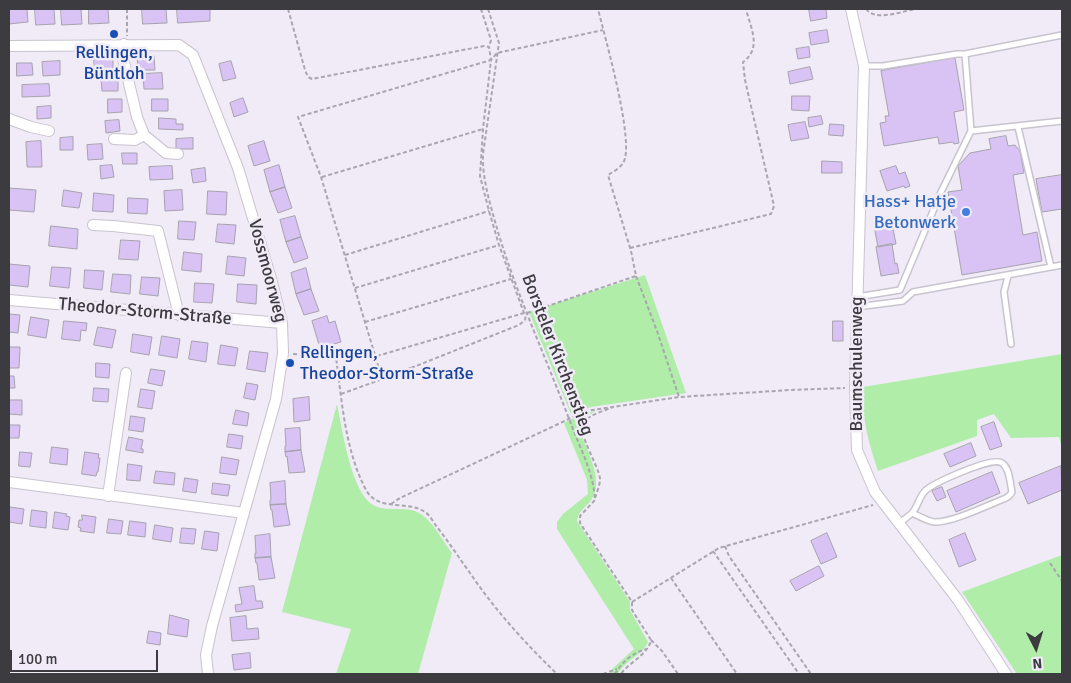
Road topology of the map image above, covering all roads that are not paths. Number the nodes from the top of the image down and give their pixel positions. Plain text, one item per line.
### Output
1 (851, 9) edge
2 (1062, 35) edge
3 (126, 44) junction
4 (9, 46) edge
5 (965, 54) junction
6 (864, 66) junction
7 (9, 119) edge
8 (1062, 122) edge
9 (1018, 127) junction
10 (49, 131) dead end
11 (971, 131) junction
12 (144, 135) junction
13 (114, 140) dead end
14 (178, 154) dead end
15 (94, 225) dead end
16 (1062, 265) edge
17 (1051, 268) junction
18 (1008, 276) junction
19 (9, 300) edge
20 (857, 302) junction
21 (179, 315) junction
22 (282, 323) junction
23 (1011, 344) dead end
24 (126, 373) dead end
25 (9, 482) edge
26 (108, 496) junction
27 (244, 512) junction
28 (912, 513) junction
29 (899, 523) junction
30 (208, 674) edge
31 (1006, 674) edge

1 - 6 street, Baumschulenweg
2 - 5 lane
3 - 4 street, Vossmoorweg
3 - 12 street
3 - 22 street, Vossmoorweg
5 - 6 lane
5 - 11 lane
6 - 20 street, Baumschulenweg
7 - 10 street
8 - 9 lane
9 - 11 lane
9 - 17 lane
11 - 20 lane
12 - 13 street
12 - 14 street
15 - 21 street
16 - 17 lane
17 - 18 lane
18 - 20 lane
18 - 23 lane
19 - 21 street, Theodor-Storm-Straße
20 - 29 street, Baumschulenweg
21 - 22 street, Theodor-Storm-Straße
22 - 27 street, Vossmoorweg
24 - 26 street
25 - 26 street
26 - 27 street
27 - 30 street, Vossmoorweg
28 - 28 lane
28 - 29 lane
29 - 31 street, Baumschulenweg

